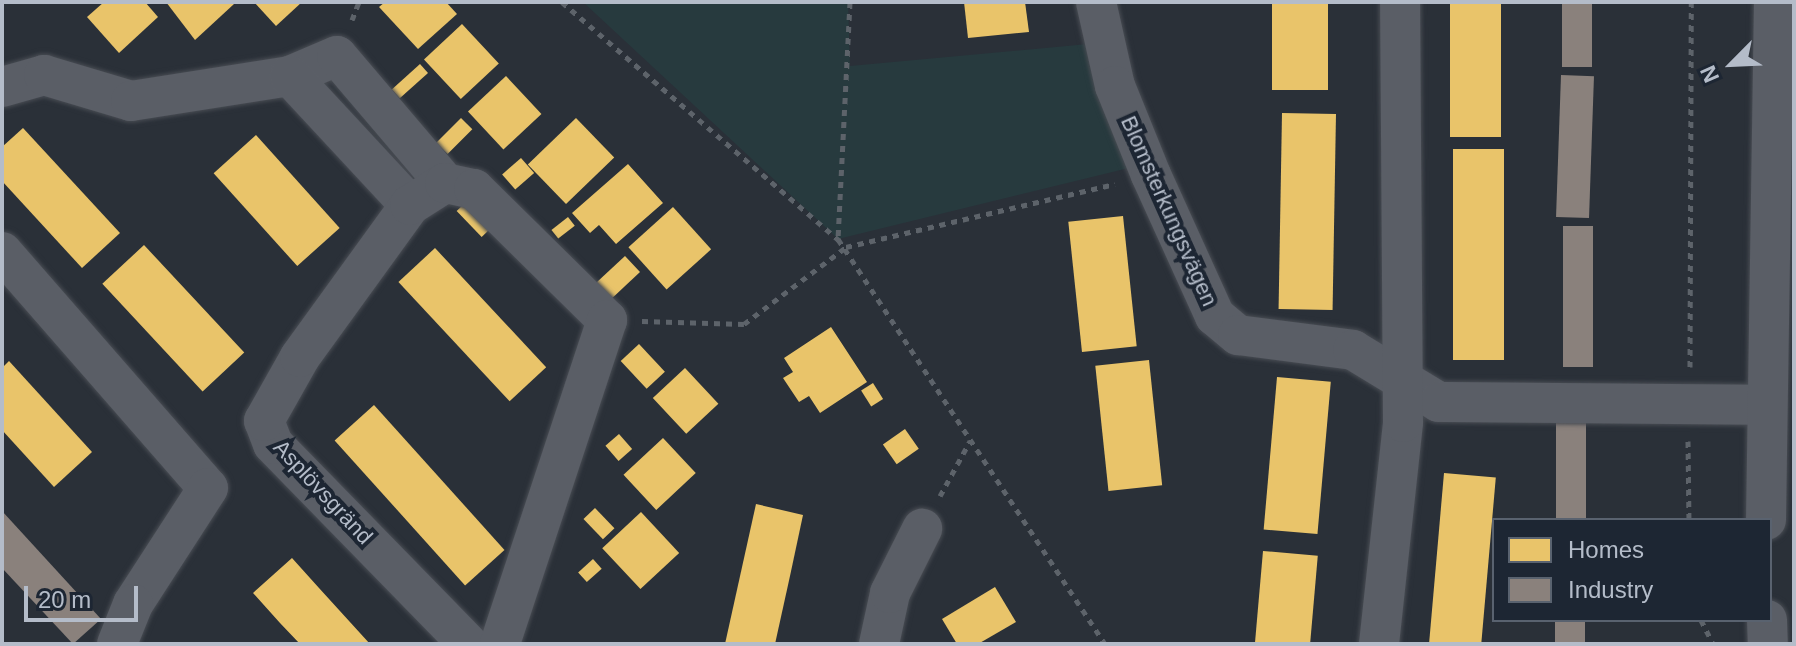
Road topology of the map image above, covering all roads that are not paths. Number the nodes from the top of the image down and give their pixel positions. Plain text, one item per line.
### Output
1 (1096, 2) edge
2 (1400, 2) edge
3 (1774, 2) edge
4 (290, 76) junction
5 (2, 87) edge
6 (445, 183) junction
7 (410, 205) junction
8 (2, 252) edge
9 (1403, 379) junction
10 (1765, 405) junction
11 (1766, 518) edge
12 (922, 529) road end
13 (1767, 622) edge
14 (117, 644) edge
15 (468, 644) edge
16 (500, 644) edge
17 (879, 644) edge
18 (1379, 644) edge
19 (1768, 644) edge

1 - 9 street, Blomsterkungsvägen
2 - 9 street
3 - 10 street
4 - 5 street
4 - 6 street
4 - 7 street
6 - 7 street, Asplövsgränd
6 - 16 street
7 - 15 street, Asplövsgränd
8 - 14 street
9 - 10 street, Blomsterkungsvägen
9 - 18 street
10 - 11 street
12 - 17 street
13 - 19 street

